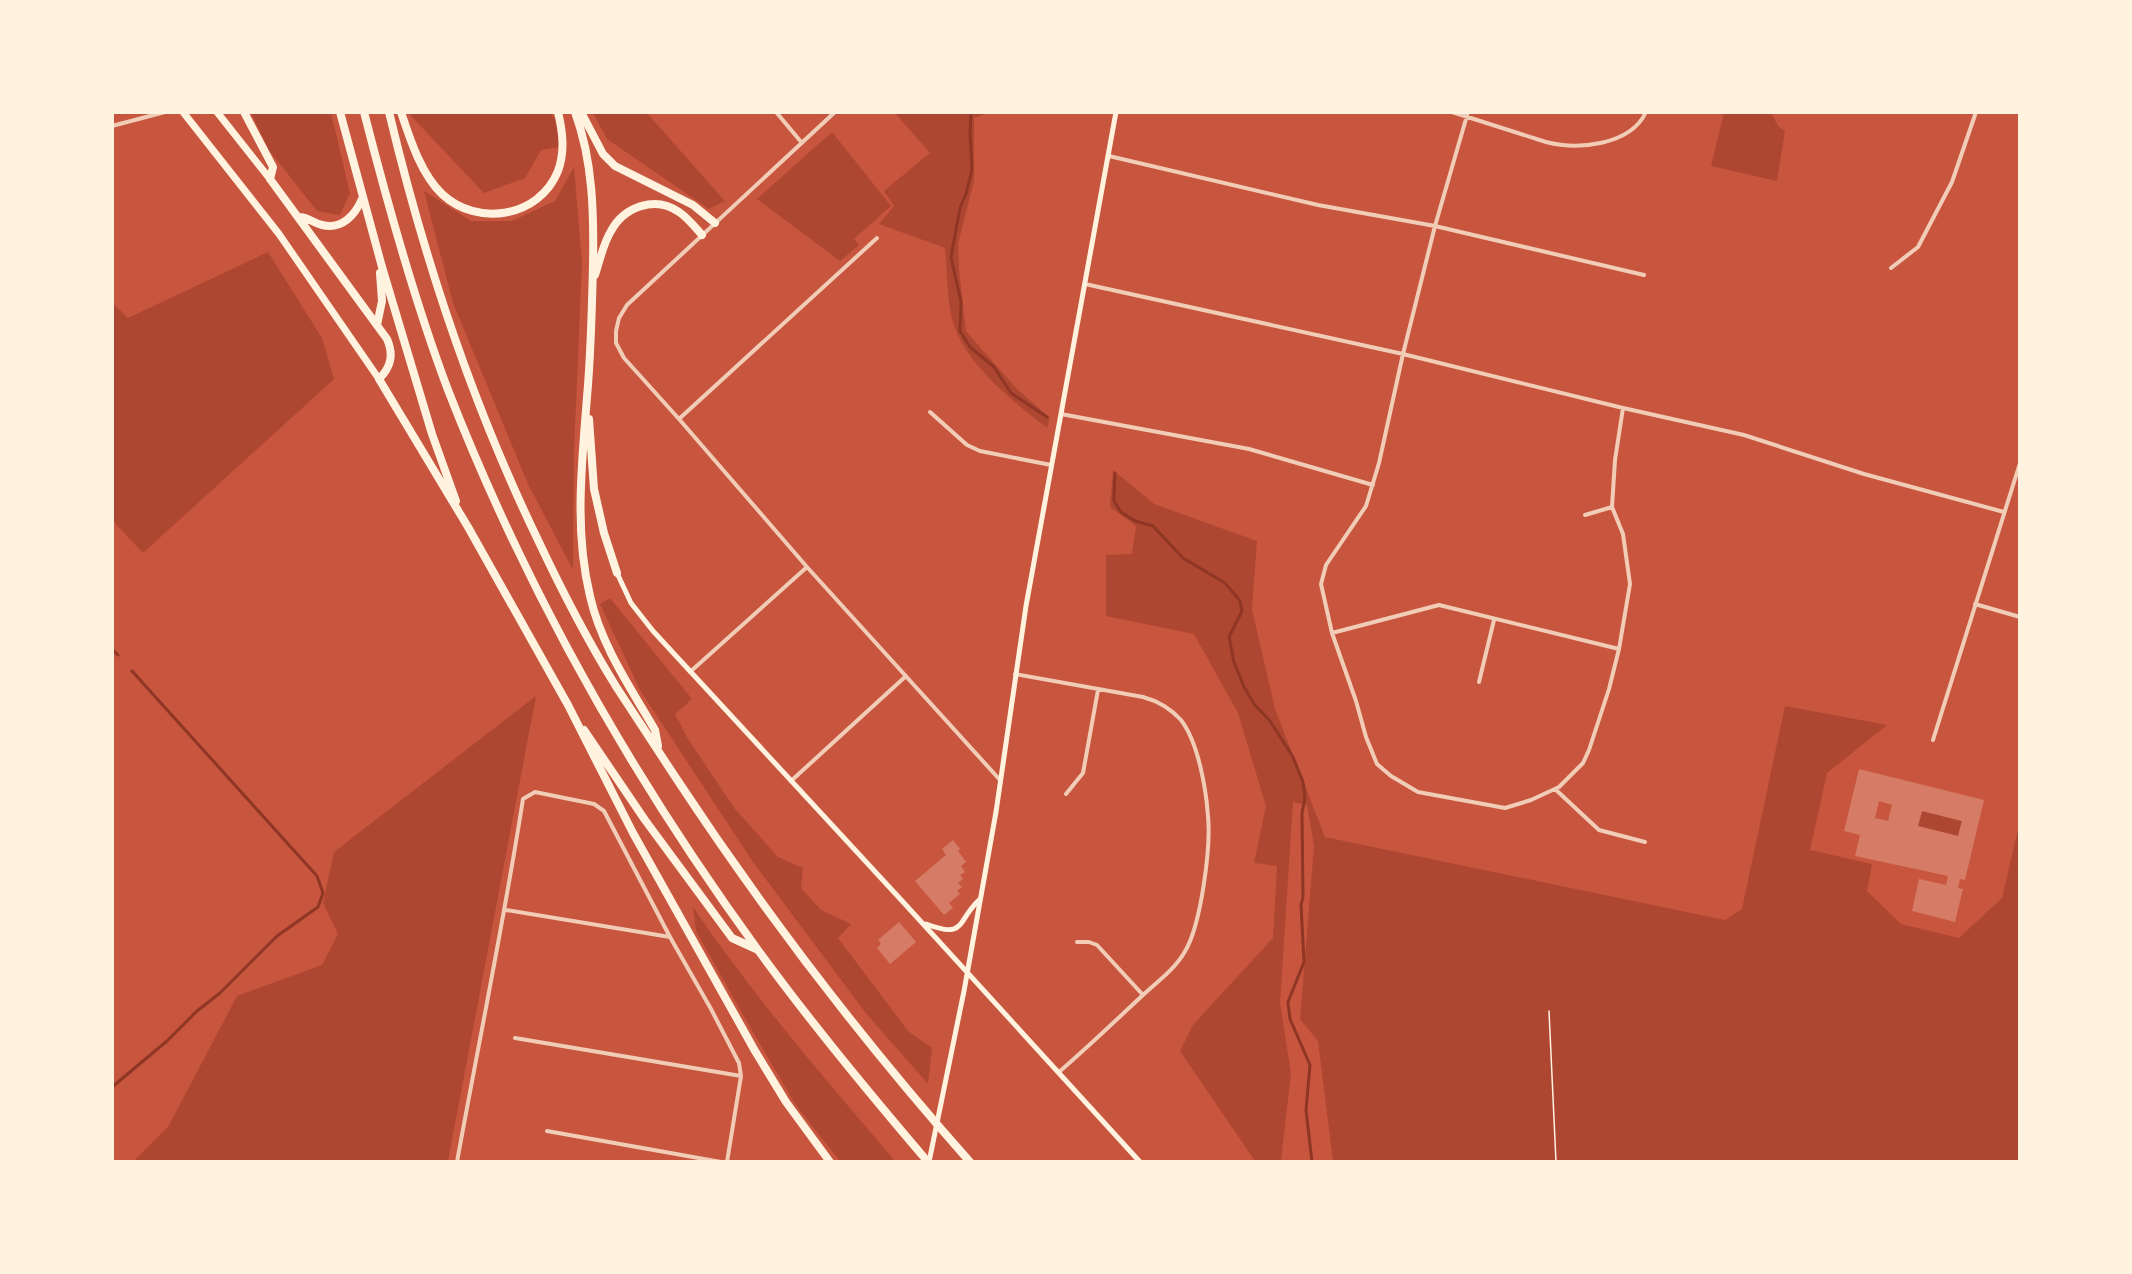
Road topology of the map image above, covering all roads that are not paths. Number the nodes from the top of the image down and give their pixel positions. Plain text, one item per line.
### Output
1 (165, 112) edge
2 (183, 112) edge
3 (217, 112) edge
4 (244, 112) edge
5 (340, 112) edge
6 (364, 112) edge
7 (388, 112) edge
8 (401, 112) edge
9 (558, 112) edge
10 (575, 112) edge
11 (580, 112) edge
12 (776, 112) edge
13 (836, 112) edge
14 (1116, 112) edge
15 (1452, 112) edge
16 (1646, 112) edge
17 (1976, 112) edge
18 (1468, 115) edge
19 (112, 126) edge
20 (801, 143) junction
21 (1109, 156) junction
22 (270, 179) junction
23 (362, 198) junction
24 (299, 217) junction
25 (715, 224) junction
26 (1435, 226) junction
27 (702, 235) junction
28 (877, 238) dead end
29 (378, 254) junction
30 (1892, 268) dead end
31 (1644, 275) dead end
32 (1085, 284) junction
33 (592, 285) junction
34 (377, 325) junction
35 (1403, 354) junction
36 (379, 379) junction
37 (588, 397) junction
38 (1623, 408) junction
39 (930, 412) dead end
40 (1060, 414) junction
41 (679, 419) junction
42 (2019, 463) edge
43 (1051, 465) junction
44 (1372, 485) junction
45 (1612, 507) junction
46 (2004, 512) junction
47 (1585, 515) dead end
48 (468, 527) junction
49 (807, 567) junction
50 (617, 573) joint
51 (1975, 604) junction
52 (2019, 617) edge
53 (1494, 620) junction
54 (1332, 633) junction
55 (1618, 650) junction
56 (690, 672) junction
57 (1015, 674) junction
58 (906, 676) junction
59 (1479, 682) dead end
60 (1098, 690) junction
61 (568, 705) junction
62 (1933, 740) dead end
63 (658, 751) junction
64 (1001, 780) junction
65 (790, 782) junction
66 (1555, 789) junction
67 (1066, 794) dead end
68 (1645, 842) dead end
69 (980, 899) junction
70 (506, 910) junction
71 (923, 923) junction
72 (670, 937) junction
73 (1077, 942) dead end
74 (758, 950) junction
75 (968, 972) junction
76 (1143, 995) junction
77 (515, 1038) dead end
78 (1059, 1072) junction
79 (741, 1076) junction
80 (547, 1131) dead end
81 (457, 1161) edge
82 (722, 1161) edge
83 (727, 1161) edge
84 (830, 1161) edge
85 (928, 1161) edge
86 (970, 1161) edge
87 (1140, 1161) edge

1 - 19 street
2 - 36 highway
3 - 22 highway
4 - 22 highway
5 - 23 highway
6 - 74 highway
7 - 63 highway
8 - 9 highway
10 - 33 highway
11 - 25 highway
12 - 20 street
13 - 20 street
14 - 21 main road
15 - 18 street
16 - 18 street
17 - 30 street
18 - 26 street
20 - 25 street
21 - 26 street
21 - 32 main road
22 - 24 highway
23 - 24 highway
23 - 29 highway
24 - 34 highway
25 - 27 street
26 - 31 street
26 - 35 street
27 - 33 highway
27 - 41 street
28 - 41 street
29 - 34 highway
29 - 48 highway
32 - 35 street
32 - 40 main road
33 - 37 highway
34 - 36 highway
35 - 38 street
35 - 44 street
36 - 48 highway
37 - 50 highway
37 - 63 highway
38 - 45 street
38 - 46 street
39 - 43 street
40 - 43 main road
40 - 44 street
41 - 49 street
42 - 46 street
43 - 57 main road
44 - 54 street
45 - 47 street
45 - 55 street
46 - 51 street
48 - 61 highway
49 - 56 street
49 - 58 street
50 - 56 main road
51 - 52 street
51 - 62 street
53 - 54 street
53 - 55 street
53 - 59 street
54 - 66 street
55 - 66 street
56 - 65 main road
57 - 60 street
57 - 64 main road
58 - 64 street
58 - 65 street
60 - 67 street
60 - 76 street
61 - 74 highway
61 - 84 highway
63 - 86 highway
64 - 69 main road
65 - 71 main road
66 - 68 street
69 - 71 main road
69 - 75 main road
70 - 72 street
70 - 72 street
70 - 81 street
71 - 75 main road
72 - 79 street
73 - 76 street
74 - 85 highway
75 - 78 main road
75 - 85 main road
76 - 78 street
77 - 79 street
78 - 87 main road
79 - 83 street
80 - 82 street

